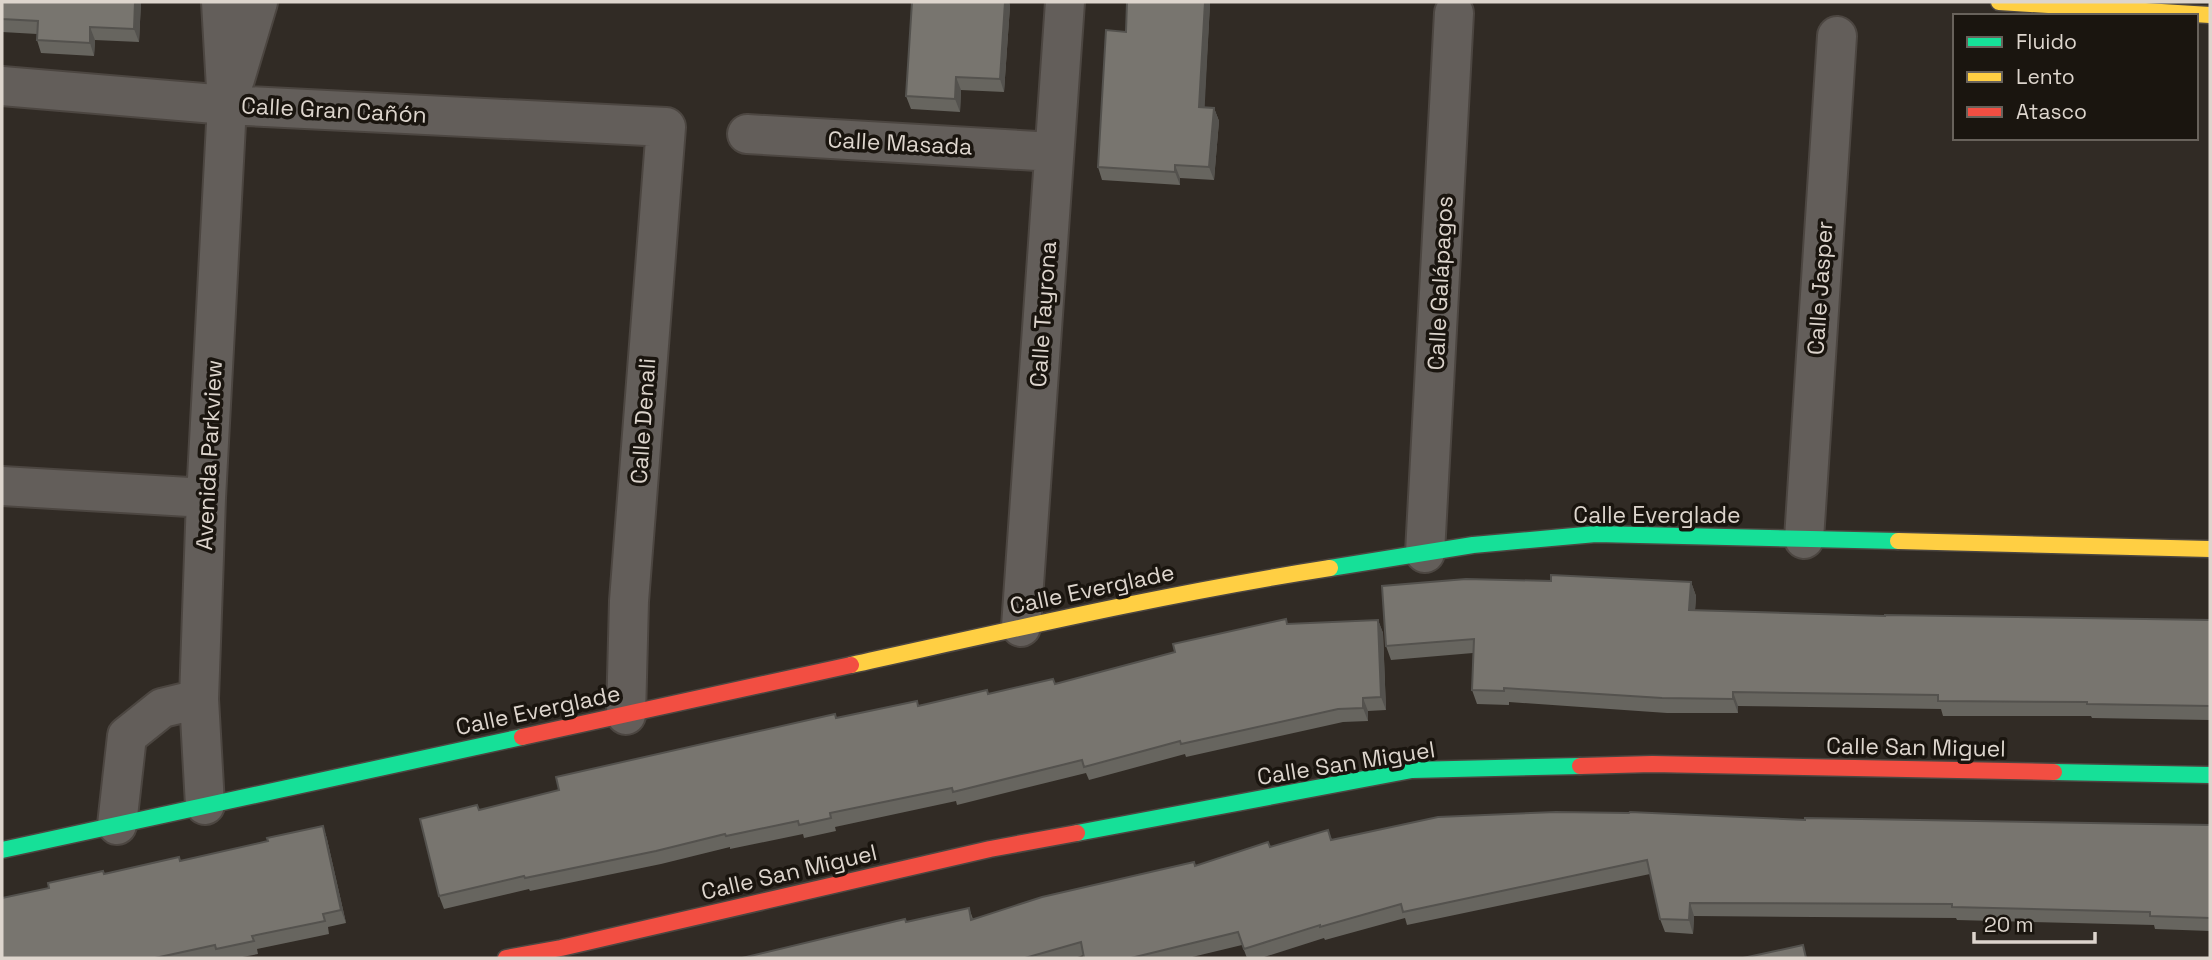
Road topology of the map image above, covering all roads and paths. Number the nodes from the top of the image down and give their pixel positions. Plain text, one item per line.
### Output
1 (222, 2) edge
2 (258, 2) edge
3 (1065, 2) edge
4 (2000, 2) edge
5 (1454, 13) dead end
6 (2194, 14) edge
7 (1837, 36) dead end
8 (2, 86) edge
9 (227, 105) junction
10 (666, 127) joint
11 (747, 134) dead end
12 (1054, 152) junction
13 (2, 485) edge
14 (206, 498) junction
15 (1804, 539) junction
16 (2210, 549) edge
17 (1425, 553) junction
18 (1021, 627) junction
19 (199, 699) junction
20 (626, 715) junction
21 (2210, 775) edge
22 (205, 805) junction
23 (117, 825) junction
24 (2, 849) edge
25 (506, 958) edge

1 - 9 street, Avenida Parkview
2 - 9 street, Avenida Parkview
3 - 12 street, Calle Tayrona
4 - 6 street
5 - 17 street, Calle Galápagos
7 - 15 street, Calle Jasper
8 - 9 street, Calle Gran Cañón
9 - 10 street, Calle Gran Cañón
9 - 14 street, Avenida Parkview
10 - 20 street, Calle Denali
11 - 12 street, Calle Masada
12 - 18 street, Calle Tayrona
13 - 14 street
14 - 19 street, Avenida Parkview
15 - 16 street, Calle Everglade
15 - 17 street, Calle Everglade
17 - 18 street, Calle Everglade
18 - 20 street, Calle Everglade
19 - 22 street, Avenida Parkview
19 - 23 street
20 - 22 street, Calle Everglade
21 - 25 street, Calle San Miguel
22 - 23 street, Calle Everglade
23 - 24 street, Calle Everglade

